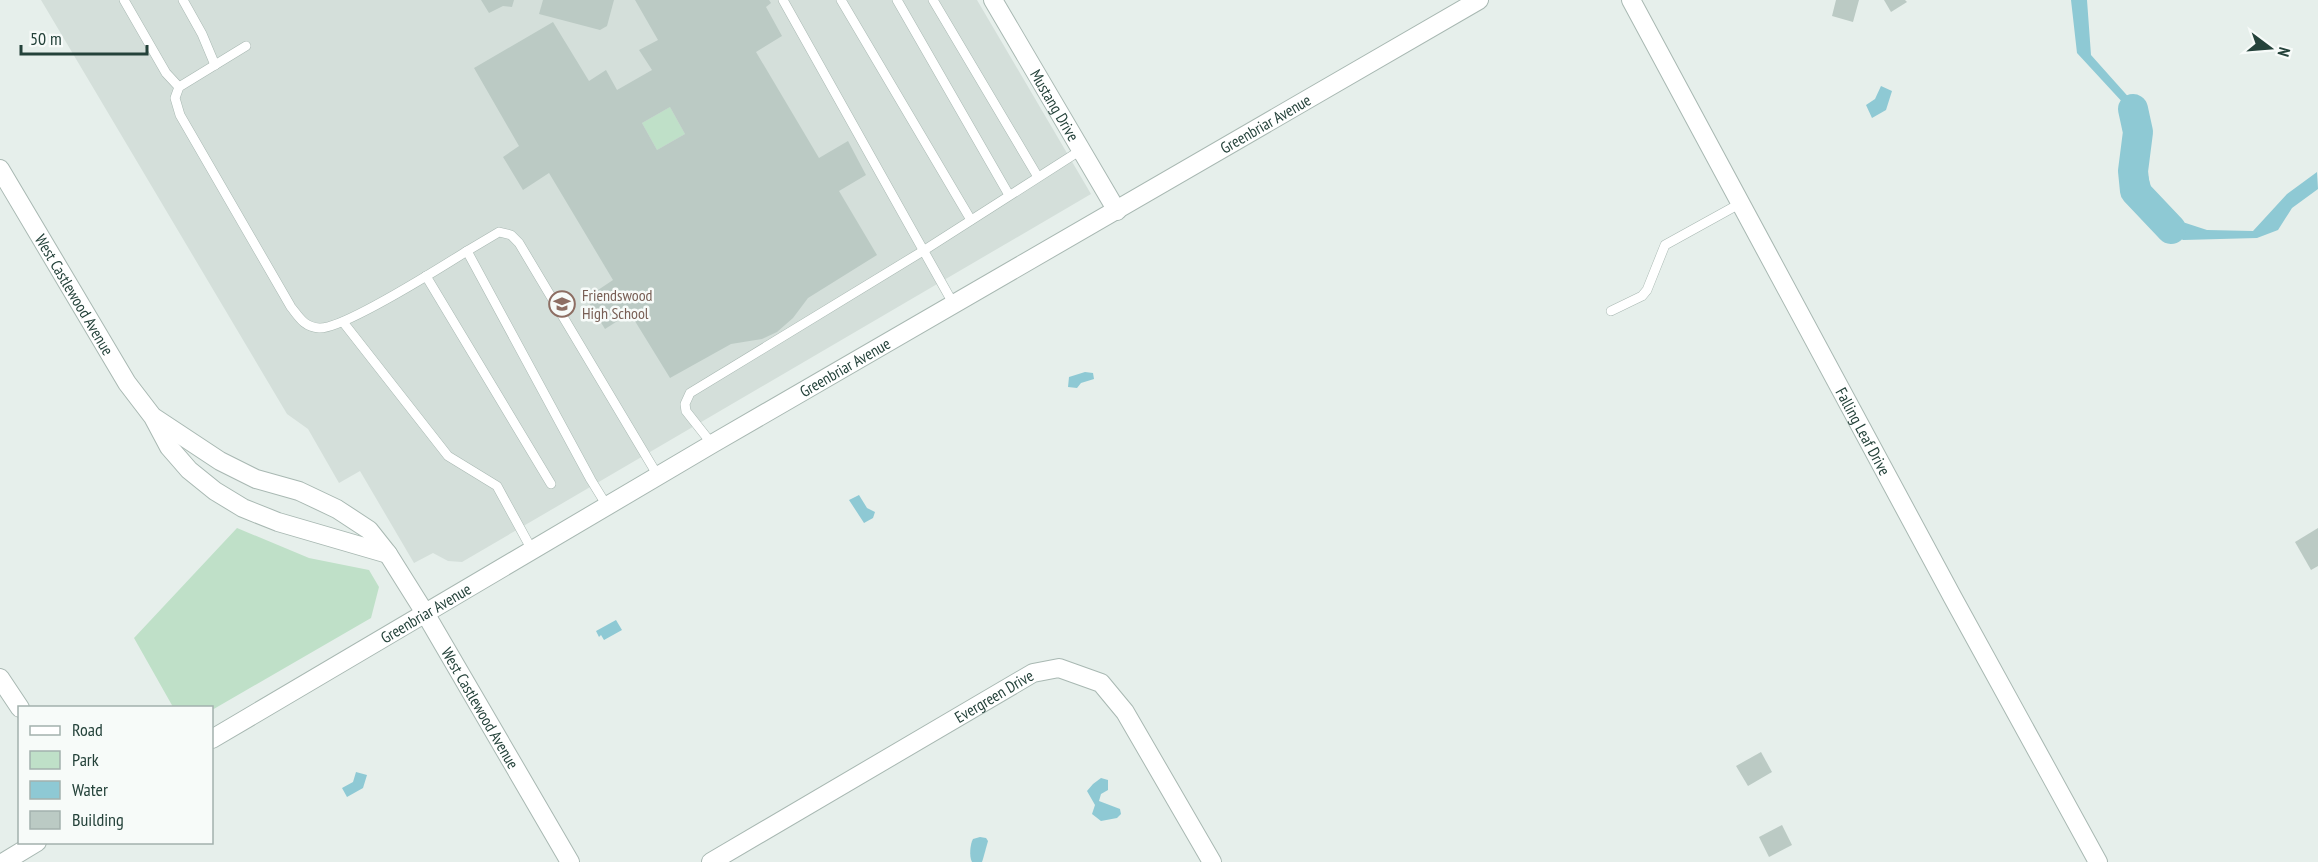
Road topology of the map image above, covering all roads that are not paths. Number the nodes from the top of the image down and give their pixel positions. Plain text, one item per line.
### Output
1 (124, 0) edge
2 (183, 0) edge
3 (783, 0) edge
4 (841, 0) edge
5 (897, 0) edge
6 (933, 0) edge
7 (993, 0) edge
8 (1479, 0) edge
9 (1631, 0) edge
10 (246, 46) dead end
11 (215, 65) junction
12 (179, 87) junction
13 (1081, 150) junction
14 (0, 169) edge
15 (1038, 177) junction
16 (1009, 195) junction
17 (1741, 203) junction
18 (1117, 211) junction
19 (971, 220) junction
20 (467, 251) junction
21 (923, 251) junction
22 (426, 276) junction
23 (954, 305) junction
24 (1611, 311) dead end
25 (343, 322) junction
26 (153, 417) junction
27 (712, 444) junction
28 (658, 476) junction
29 (551, 484) dead end
30 (607, 506) junction
31 (532, 550) junction
32 (388, 554) junction
33 (425, 613) junction
34 (0, 678) edge
35 (19, 706) edge
36 (213, 738) edge
37 (35, 844) edge
38 (4, 862) edge
39 (570, 862) edge
40 (711, 862) edge
41 (1212, 862) edge
42 (2098, 862) edge

1 - 12 lane
2 - 11 lane
3 - 21 lane
4 - 19 lane
5 - 16 lane
6 - 15 lane
7 - 13 street, Mustang Drive
8 - 18 street, Greenbriar Avenue
9 - 17 street, Falling Leaf Drive
10 - 11 lane
11 - 12 lane
12 - 25 lane
13 - 15 lane
13 - 18 street, Mustang Drive
14 - 26 street, West Castlewood Avenue
15 - 16 lane
16 - 19 lane
17 - 24 lane
17 - 42 street, Falling Leaf Drive
18 - 23 street, Greenbriar Avenue
19 - 21 lane
20 - 22 lane
20 - 28 lane
20 - 30 lane
21 - 23 lane
21 - 27 lane
22 - 25 lane
22 - 29 lane
23 - 27 street, Greenbriar Avenue
25 - 31 lane
26 - 32 street, West Castlewood Avenue
26 - 32 street, West Castlewood Avenue
27 - 28 street, Greenbriar Avenue
28 - 30 street, Greenbriar Avenue
30 - 31 street, Greenbriar Avenue
31 - 33 street, Greenbriar Avenue
32 - 33 street, West Castlewood Avenue
33 - 36 street, Greenbriar Avenue
33 - 39 street, West Castlewood Avenue
34 - 35 street
37 - 38 street
40 - 41 street, Evergreen Drive

